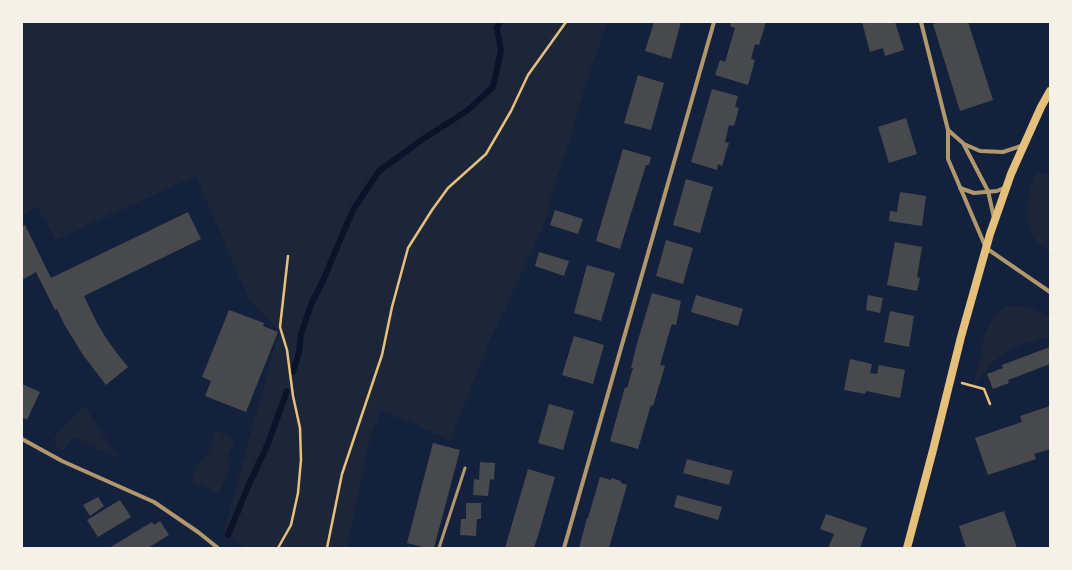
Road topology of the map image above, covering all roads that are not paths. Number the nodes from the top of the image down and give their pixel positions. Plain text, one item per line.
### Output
1 (714, 22) edge
2 (921, 22) edge
3 (1050, 91) edge
4 (948, 130) junction
5 (964, 144) junction
6 (1024, 145) junction
7 (1006, 187) junction
8 (960, 188) junction
9 (988, 191) junction
10 (995, 218) junction
11 (986, 248) junction
12 (1050, 292) edge
13 (22, 439) edge
14 (465, 468) dead end
15 (218, 548) edge
16 (440, 548) edge
17 (564, 548) edge
18 (907, 548) edge

1 - 17 street
2 - 4 street
3 - 6 main road
4 - 5 street
4 - 8 street
5 - 6 street
5 - 9 street
6 - 7 main road
7 - 9 street
7 - 10 main road
8 - 9 street
8 - 11 street
9 - 10 street
10 - 11 main road
11 - 12 street
11 - 18 main road
13 - 15 street
14 - 16 lane

